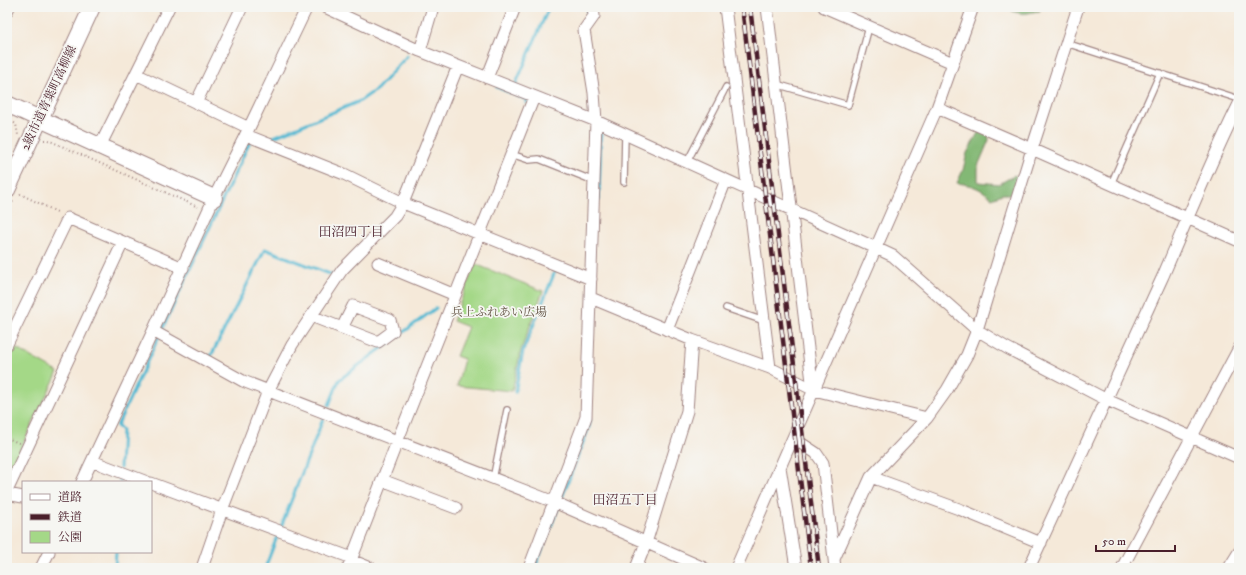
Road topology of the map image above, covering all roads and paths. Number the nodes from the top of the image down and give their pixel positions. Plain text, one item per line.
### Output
1 (9, 7) edge
2 (92, 7) edge
3 (168, 7) edge
4 (242, 7) edge
5 (307, 7) edge
6 (325, 7) edge
7 (434, 7) edge
8 (515, 7) edge
9 (725, 7) edge
10 (767, 7) edge
11 (824, 7) edge
12 (973, 7) edge
13 (1078, 7) edge
14 (7, 11) edge
15 (593, 12) edge
16 (869, 27) junction
17 (1066, 43) junction
18 (420, 51) junction
19 (953, 63) junction
20 (458, 66) junction
21 (1160, 73) junction
22 (136, 74) junction
23 (487, 78) junction
24 (776, 83) junction
25 (726, 87) dead end
26 (534, 96) junction
27 (1239, 99) edge
28 (196, 103) junction
29 (7, 104) edge
30 (1239, 104) edge
31 (936, 108) junction
32 (40, 119) junction
33 (12, 122) dead end
34 (600, 123) junction
35 (250, 134) junction
36 (625, 134) junction
37 (18, 136) dead end
38 (42, 140) dead end
39 (100, 146) junction
40 (1032, 148) junction
41 (511, 154) junction
42 (687, 162) junction
43 (726, 180) junction
44 (594, 181) junction
45 (624, 182) dead end
46 (1111, 184) junction
47 (748, 190) junction
48 (13, 194) edge
49 (403, 203) junction
50 (209, 204) junction
51 (791, 209) junction
52 (7, 213) edge
53 (68, 218) junction
54 (1188, 219) junction
55 (479, 234) junction
56 (1239, 241) edge
57 (123, 242) junction
58 (876, 248) junction
59 (378, 264) dead end
60 (183, 268) junction
61 (591, 279) junction
62 (455, 295) junction
63 (591, 298) junction
64 (726, 308) dead end
65 (311, 316) junction
66 (764, 321) junction
67 (342, 328) dead end
68 (667, 330) junction
69 (977, 330) junction
70 (158, 334) junction
71 (692, 340) junction
72 (7, 344) edge
73 (1239, 348) edge
74 (770, 368) junction
75 (814, 390) junction
76 (268, 391) junction
77 (1107, 400) junction
78 (507, 410) dead end
79 (927, 418) junction
80 (1191, 437) junction
81 (793, 438) junction
82 (397, 442) junction
83 (1239, 458) edge
84 (92, 461) junction
85 (780, 466) junction
86 (871, 477) junction
87 (493, 478) junction
88 (382, 480) junction
89 (82, 481) edge
90 (144, 481) edge
91 (152, 484) edge
92 (7, 492) edge
93 (22, 497) edge
94 (559, 504) junction
95 (456, 508) dead end
96 (222, 510) junction
97 (646, 543) junction
98 (1041, 543) junction
99 (1239, 552) edge
100 (48, 553) edge
101 (351, 562) edge
102 (835, 564) edge
103 (7, 566) edge
104 (14, 568) edge
105 (41, 568) edge
106 (202, 568) edge
107 (371, 568) edge
108 (529, 568) edge
109 (636, 568) edge
110 (704, 568) edge
111 (736, 568) edge
112 (796, 568) edge
113 (1029, 568) edge
114 (1122, 568) edge
115 (1229, 568) edge

1 - 14 street
2 - 32 street, 2級市道青葉町高柳線
3 - 22 street
4 - 28 street
5 - 35 street
6 - 18 street
7 - 18 street
8 - 23 street
9 - 47 street
10 - 24 street
11 - 16 street
12 - 19 street
13 - 17 street
15 - 34 street
16 - 19 street
16 - 24 lane
17 - 21 lane
17 - 40 street
18 - 20 street
19 - 31 street
20 - 23 street
20 - 49 street
21 - 27 lane
21 - 46 lane
22 - 28 street
22 - 39 street
23 - 26 street
24 - 51 street
25 - 42 lane
26 - 34 street
26 - 41 street
28 - 35 street
29 - 32 street
30 - 54 street
31 - 40 street
31 - 58 street
32 - 39 street
32 - 48 street, 2級市道青葉町高柳線
33 - 37 path
34 - 36 street
34 - 44 street
35 - 49 street
35 - 50 street
36 - 42 street
36 - 45 lane
38 - 50 path
39 - 50 street
40 - 46 street
40 - 69 street
41 - 44 lane
41 - 55 street
42 - 43 street
43 - 47 street
43 - 68 street
44 - 61 street
46 - 54 street
47 - 51 street
47 - 66 street
48 - 52 path
48 - 53 path
49 - 55 street
49 - 65 street
50 - 60 street
51 - 58 street
51 - 75 street
53 - 57 street
53 - 72 street
54 - 56 street
54 - 77 street
55 - 61 street
55 - 62 street
57 - 60 street
57 - 92 street
58 - 69 street
58 - 75 street
59 - 62 street
60 - 70 street
61 - 63 street
62 - 82 street
63 - 68 street
63 - 94 street
64 - 66 lane
65 - 67 street
65 - 76 street
66 - 74 street
68 - 71 street
69 - 77 street
69 - 79 street
70 - 76 street
70 - 84 street
71 - 74 street
71 - 97 street
73 - 80 street
74 - 75 street
75 - 79 street
75 - 81 street
76 - 82 street
76 - 96 street
77 - 80 street
77 - 98 street
78 - 87 lane
79 - 86 street
80 - 83 street
80 - 114 street
81 - 85 street
81 - 102 street
82 - 87 street
82 - 88 street
84 - 89 street
84 - 90 street
85 - 111 street
85 - 112 street
86 - 98 street
86 - 102 street
87 - 94 street
88 - 95 street
88 - 101 street
91 - 96 street
92 - 93 street
94 - 97 street
94 - 108 street
96 - 101 street
96 - 106 street
97 - 109 street
97 - 110 street
98 - 113 street
99 - 115 street
100 - 105 street
101 - 107 street
103 - 104 path

